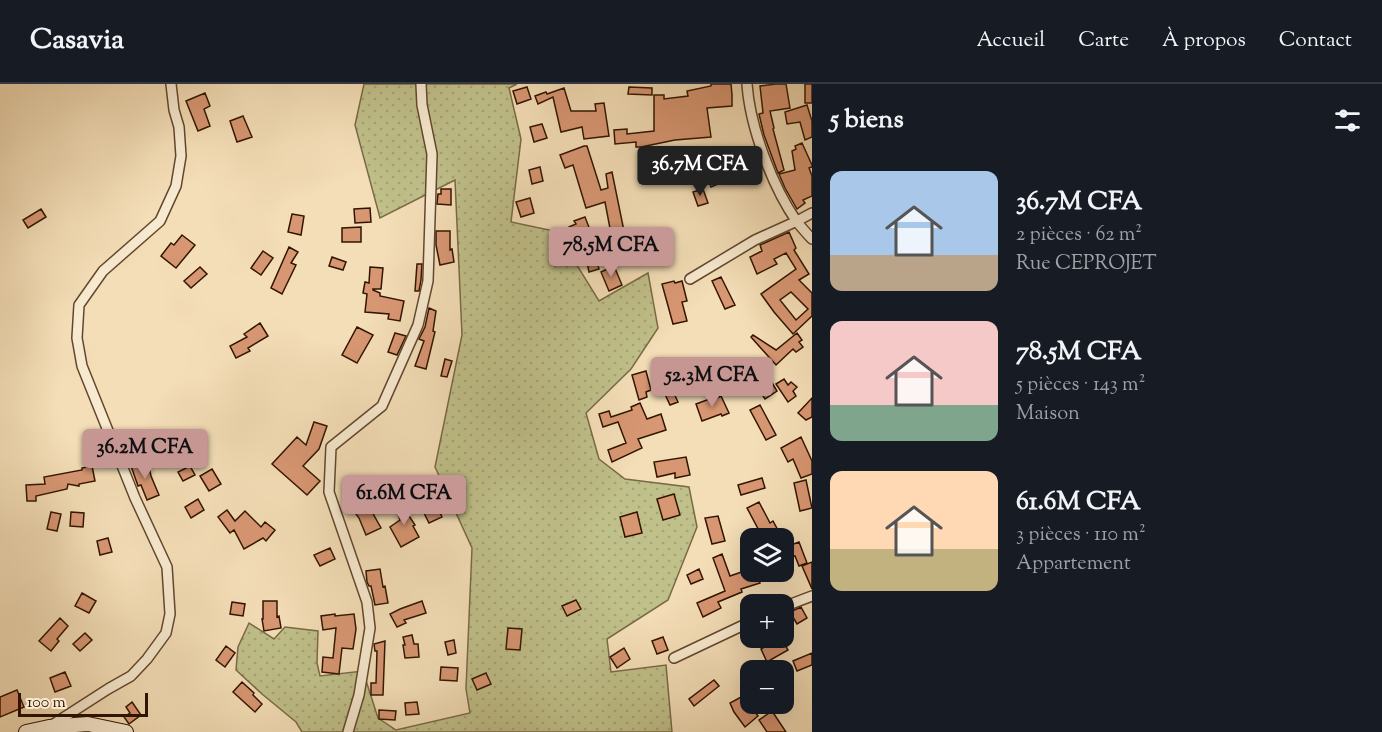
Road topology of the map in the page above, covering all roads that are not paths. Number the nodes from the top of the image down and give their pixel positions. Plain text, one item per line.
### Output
1 (171, 84) edge
2 (421, 84) edge
3 (747, 84) edge
4 (812, 213) edge
5 (797, 221) junction
6 (812, 240) edge
7 (690, 279) dead end
8 (812, 596) edge
9 (794, 603) edge
10 (740, 627) edge
11 (674, 658) dead end
12 (49, 727) junction
13 (26, 732) edge
14 (126, 732) edge
15 (348, 732) edge

1 - 12 street
2 - 15 street
3 - 5 street
4 - 5 street
5 - 6 street
5 - 7 street
8 - 9 street
10 - 11 street
12 - 13 street
12 - 14 street

